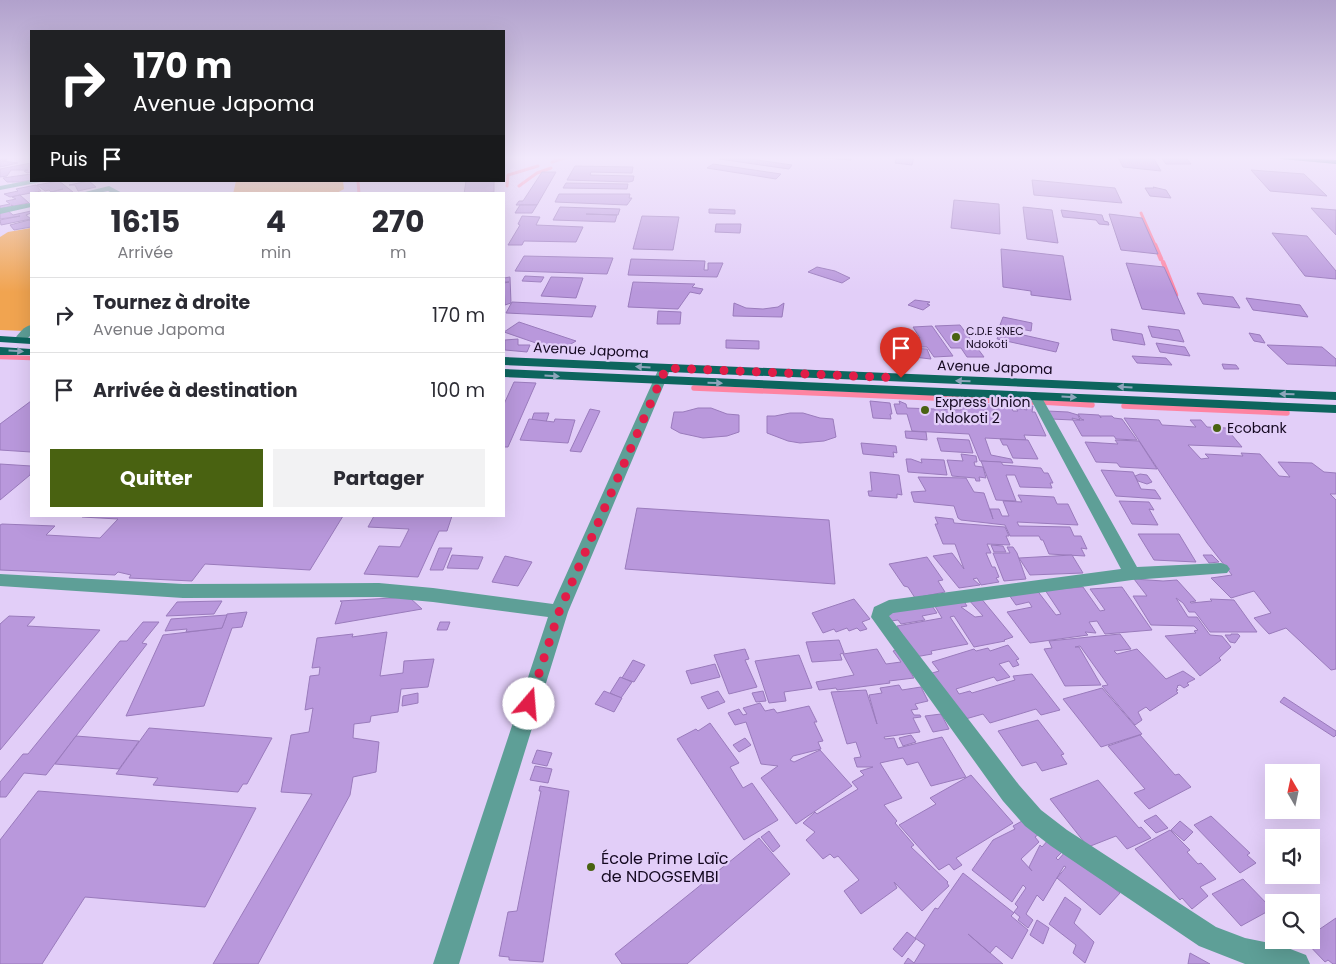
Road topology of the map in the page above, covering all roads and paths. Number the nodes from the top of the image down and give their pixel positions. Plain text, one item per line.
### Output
1 (30, 204) edge
2 (0, 211) edge
3 (0, 340) edge
4 (26, 340) edge
5 (0, 351) edge
6 (30, 352) edge
7 (505, 360) edge
8 (505, 374) edge
9 (663, 374) junction
10 (1035, 396) junction
11 (1336, 396) edge
12 (1336, 409) edge
13 (1221, 569) dead end
14 (1132, 574) junction
15 (0, 580) edge
16 (559, 612) junction
17 (446, 964) edge
18 (1297, 964) edge

1 - 2 street
3 - 4 main road
5 -> 6 main road
9 -> 7 main road, Avenue Japoma
8 -> 9 main road, Avenue Japoma
9 -> 10 main road, Avenue Japoma
11 -> 9 main road, Avenue Japoma
9 - 16 street
10 -> 12 main road, Avenue Japoma
10 - 14 street
13 - 14 street
14 - 18 street
15 - 16 street
16 - 17 street

